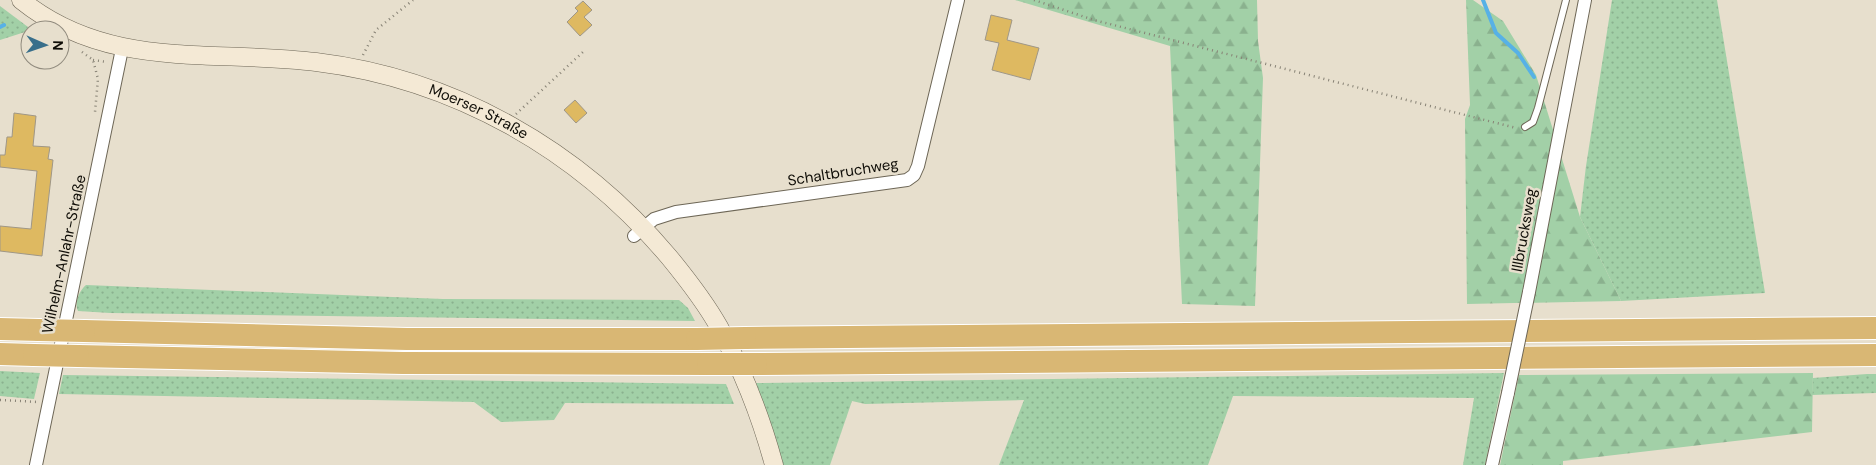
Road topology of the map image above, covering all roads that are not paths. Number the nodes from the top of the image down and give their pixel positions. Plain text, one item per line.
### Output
1 (21, 0) edge
2 (958, 0) edge
3 (1566, 0) edge
4 (1585, 0) edge
5 (121, 56) junction
6 (1524, 128) road end
7 (639, 231) junction
8 (0, 328) edge
9 (1876, 328) edge
10 (0, 354) edge
11 (1876, 355) edge
12 (36, 465) edge
13 (774, 465) edge
14 (1492, 465) edge

1 - 5 street, Moerser Straße
2 - 7 street, Schaltbruchweg
3 - 6 lane
4 - 14 street, Illbrucksweg, bridge
5 - 7 street, Moerser Straße
5 - 12 street, Wilhelm-Anlahr-Straße
7 - 13 street, Moerser Straße
8 - 9 highway, bridge
10 - 11 highway, bridge

